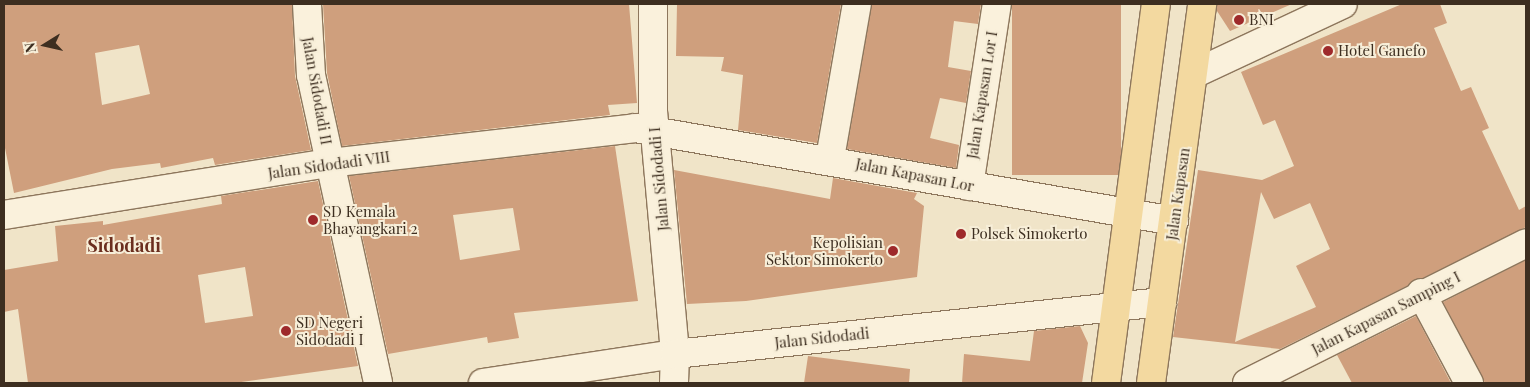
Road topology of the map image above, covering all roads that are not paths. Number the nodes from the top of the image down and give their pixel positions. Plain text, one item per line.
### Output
1 (308, 4) edge
2 (653, 4) edge
3 (857, 4) edge
4 (997, 4) edge
5 (1156, 4) edge
6 (1202, 4) edge
7 (1339, 5) edge
8 (1196, 73) junction
9 (655, 131) junction
10 (830, 158) junction
11 (329, 163) junction
12 (968, 186) junction
13 (1131, 212) junction
14 (4, 215) edge
15 (1174, 221) junction
16 (1526, 243) edge
17 (1421, 293) junction
18 (1162, 302) junction
19 (1117, 306) junction
20 (675, 354) junction
21 (378, 383) edge
22 (482, 383) edge
23 (674, 383) edge
24 (1106, 383) edge
25 (1151, 383) edge
26 (1247, 383) edge
27 (1469, 383) edge

1 - 11 street, Jalan Sidodadi II
2 - 9 street, Jalan Sidodadi I
3 - 10 street
4 - 12 street, Jalan Kapasan Lor I
5 - 13 main road
6 - 8 main road, Jalan Kapasan
7 - 8 street
8 - 15 main road, Jalan Kapasan
9 - 10 street, Jalan Kapasan Lor
9 - 11 street, Jalan Sidodadi VIII
9 - 20 street, Jalan Sidodadi I
10 - 12 street, Jalan Kapasan Lor
11 - 14 street, Jalan Sidodadi VIII
11 - 21 street, Jalan Sidodadi II
12 - 13 street, Jalan Kapasan Lor
13 - 15 street, Jalan Kapasan Lor
13 - 19 main road
15 - 18 main road, Jalan Kapasan
16 - 17 street, Jalan Kapasan Samping I
17 - 26 street, Jalan Kapasan Samping I
17 - 27 street
18 - 19 street, Jalan Sidodadi
18 - 25 main road, Jalan Kapasan
19 - 20 street, Jalan Sidodadi
19 - 24 main road
20 - 22 street, Jalan Sidodadi
20 - 23 street, Jalan Sidodadi I

